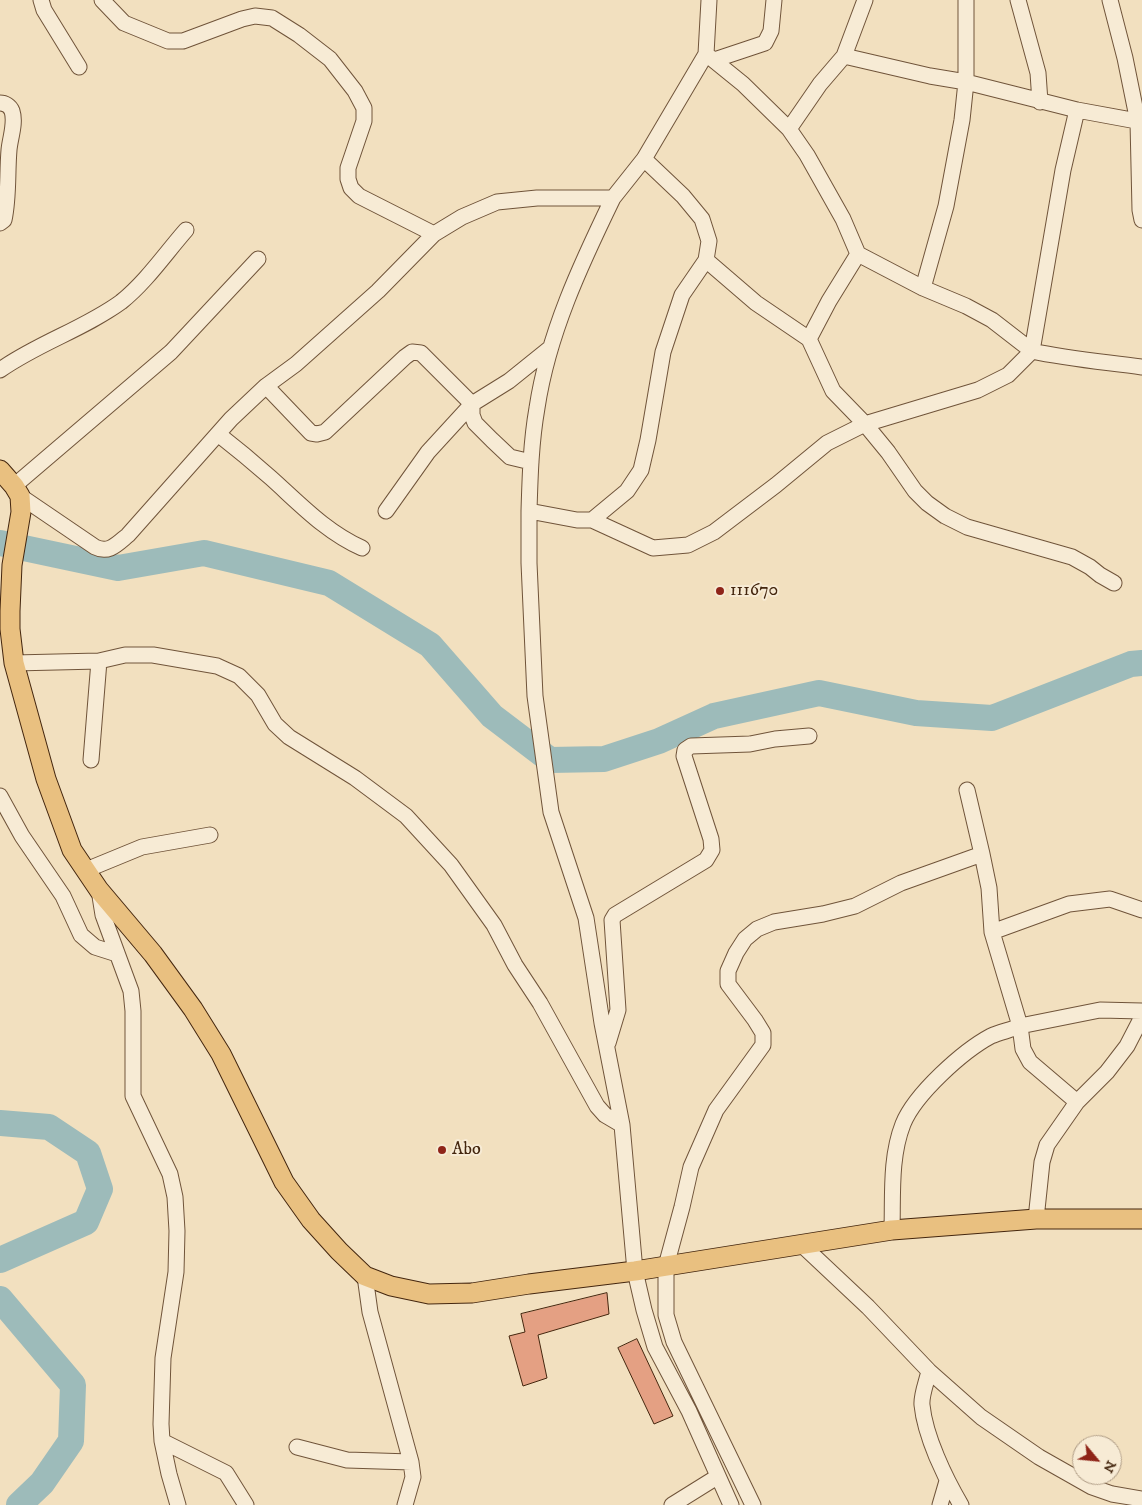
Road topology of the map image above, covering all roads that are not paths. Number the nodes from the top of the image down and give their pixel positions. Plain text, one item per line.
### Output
1 (41, 0) edge
2 (102, 0) edge
3 (709, 0) edge
4 (774, 0) edge
5 (865, 0) edge
6 (966, 0) edge
7 (1018, 0) edge
8 (1110, 0) edge
9 (844, 56) junction
10 (710, 57) junction
11 (79, 67) dead end
12 (966, 82) junction
13 (1040, 102) junction
14 (0, 103) edge
15 (1077, 110) junction
16 (1140, 122) edge
17 (789, 129) junction
18 (644, 159) junction
19 (613, 198) junction
20 (1142, 220) edge
21 (0, 223) edge
22 (186, 230) dead end
23 (434, 234) junction
24 (858, 254) junction
25 (258, 259) dead end
26 (706, 260) junction
27 (923, 288) junction
28 (809, 339) junction
29 (550, 348) junction
30 (1032, 351) junction
31 (1142, 367) edge
32 (0, 370) edge
33 (266, 386) junction
34 (472, 404) junction
35 (865, 424) junction
36 (218, 434) junction
37 (531, 462) junction
38 (0, 470) edge
39 (17, 491) junction
40 (386, 511) dead end
41 (530, 511) junction
42 (592, 520) junction
43 (362, 548) dead end
44 (1114, 583) dead end
45 (99, 661) junction
46 (14, 663) junction
47 (809, 736) dead end
48 (90, 760) dead end
49 (967, 790) dead end
50 (0, 796) edge
51 (210, 835) dead end
52 (982, 854) junction
53 (86, 870) junction
54 (99, 890) junction
55 (1142, 910) edge
56 (992, 932) junction
57 (117, 954) junction
58 (1142, 1011) edge
59 (1142, 1017) edge
60 (1020, 1026) junction
61 (607, 1046) junction
62 (1078, 1102) junction
63 (622, 1125) junction
64 (1036, 1219) junction
65 (1142, 1219) edge
66 (892, 1230) junction
67 (801, 1244) junction
68 (666, 1266) junction
69 (635, 1271) junction
70 (365, 1276) junction
71 (929, 1371) junction
72 (162, 1442) junction
73 (297, 1447) dead end
74 (410, 1462) junction
75 (717, 1477) junction
76 (947, 1481) junction
77 (1142, 1499) edge
78 (1108, 1500) edge
79 (177, 1501) edge
80 (246, 1505) edge
81 (405, 1505) edge
82 (672, 1505) edge
83 (731, 1505) edge
84 (753, 1505) edge
85 (940, 1505) edge
86 (961, 1505) edge

1 - 11 street
2 - 23 street
3 - 10 street
4 - 10 street
5 - 9 street
6 - 12 street
7 - 13 street
8 - 16 street
9 - 12 street
9 - 17 street
10 - 17 street
10 - 18 street
12 - 13 street
12 - 27 street
13 - 15 street
14 - 21 street
15 - 16 street
15 - 30 street
16 - 20 street
17 - 24 street
18 - 19 street
18 - 26 street
19 - 23 street
19 - 29 street
22 - 32 street
23 - 33 street
24 - 27 street
24 - 28 street
25 - 39 street
26 - 28 street
26 - 42 street
27 - 30 street
28 - 35 street
29 - 34 street
29 - 37 street
30 - 31 street
30 - 35 street
33 - 34 street
33 - 36 street
34 - 37 street
34 - 40 street
35 - 42 street
35 - 44 street
36 - 39 street
36 - 43 street
37 - 41 street
38 - 39 main road
39 - 46 main road
41 - 42 street
41 - 61 street
45 - 46 street
45 - 48 street
45 - 63 street
46 - 53 main road
47 - 61 street
49 - 52 street
50 - 57 street
51 - 53 street
52 - 56 street
52 - 68 street
53 - 54 main road
54 - 57 street
54 - 70 main road
55 - 56 street
56 - 60 street
57 - 72 street
58 - 60 street
59 - 62 street
60 - 62 street
60 - 66 street
61 - 63 street
62 - 64 street
63 - 69 street
64 - 65 main road
64 - 66 main road
66 - 67 main road
67 - 68 main road
67 - 71 street
68 - 69 main road
68 - 84 street
69 - 70 main road
69 - 75 street
70 - 74 street
71 - 76 street
71 - 78 street
72 - 79 street
72 - 80 street
73 - 74 street
74 - 81 street
75 - 82 street
75 - 83 street
76 - 85 street
76 - 86 street
77 - 78 street

